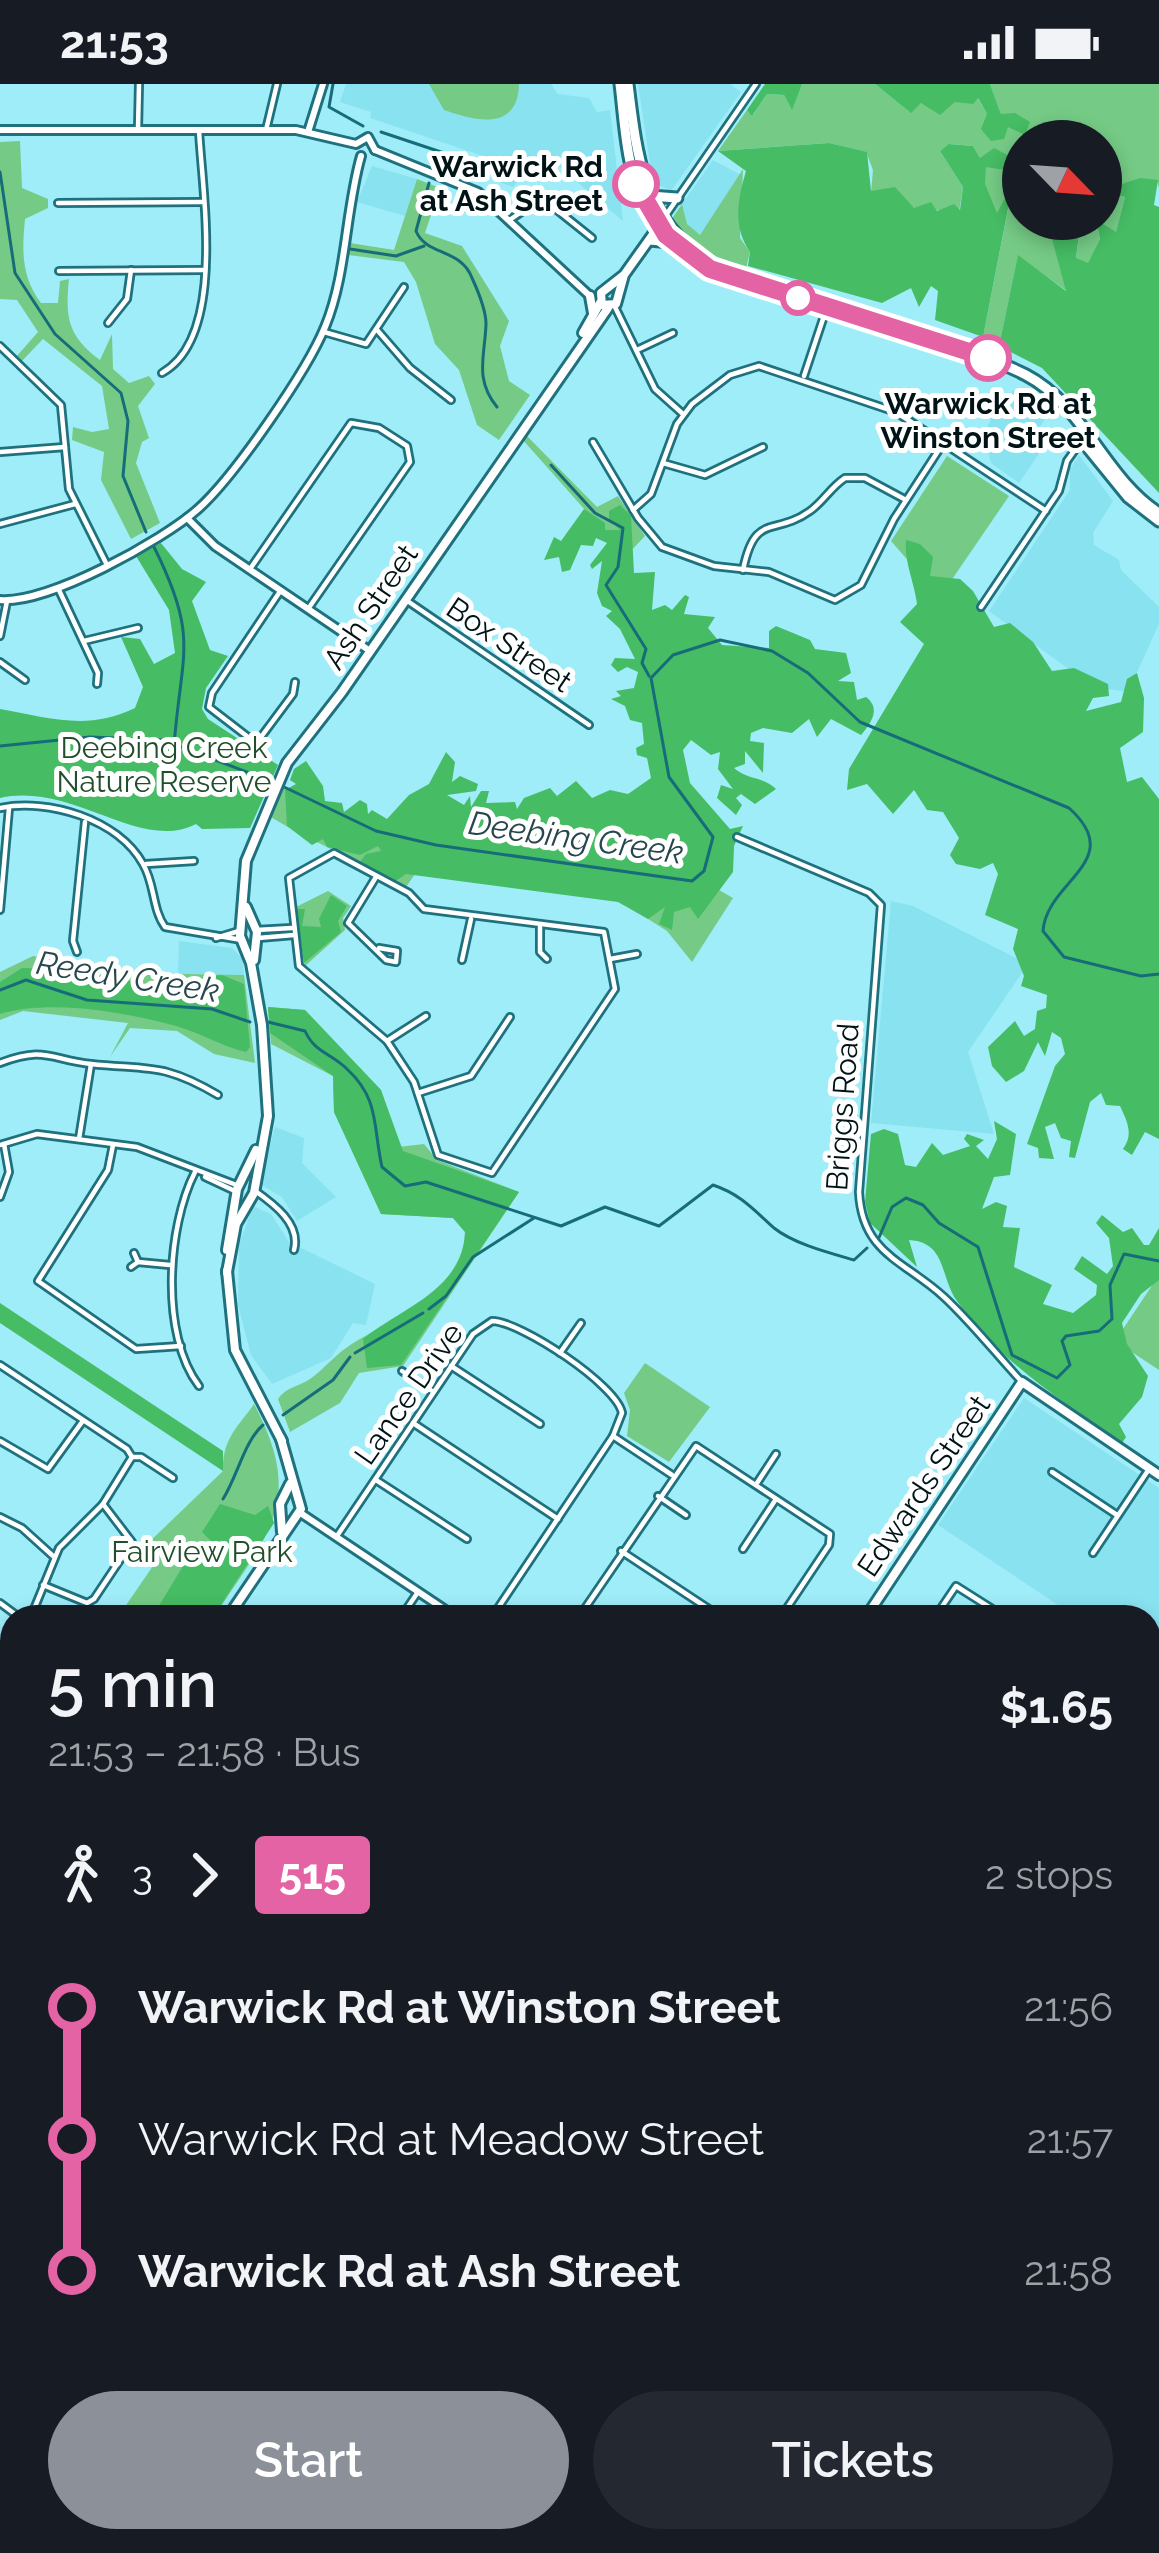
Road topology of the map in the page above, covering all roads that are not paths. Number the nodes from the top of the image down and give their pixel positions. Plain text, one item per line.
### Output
1 (139, 84) edge
2 (277, 84) edge
3 (323, 84) edge
4 (624, 84) edge
5 (756, 84) edge
6 (138, 129) junction
7 (0, 130) edge
8 (199, 130) junction
9 (266, 130) junction
10 (308, 132) junction
11 (356, 143) junction
12 (375, 150) junction
13 (361, 156) junction
14 (650, 196) junction
15 (676, 199) junction
16 (202, 202) junction
17 (58, 203) dead end
18 (511, 219) junction
19 (660, 223) junction
20 (592, 238) dead end
21 (650, 240) junction
22 (675, 244) junction
23 (131, 270) junction
24 (204, 270) junction
25 (59, 271) dead end
26 (404, 287) dead end
27 (791, 296) junction
28 (605, 298) junction
29 (827, 308) junction
30 (108, 323) dead end
31 (378, 331) junction
32 (324, 332) junction
33 (673, 333) dead end
34 (0, 346) edge
35 (638, 350) junction
36 (571, 356) junction
37 (161, 373) dead end
38 (803, 379) junction
39 (451, 400) dead end
40 (683, 414) junction
41 (1084, 436) junction
42 (593, 442) dead end
43 (944, 442) junction
44 (65, 447) junction
45 (763, 447) dead end
46 (0, 452) edge
47 (663, 463) junction
48 (906, 500) junction
49 (74, 504) junction
50 (633, 509) junction
51 (1046, 511) junction
52 (1159, 517) edge
53 (187, 518) junction
54 (0, 524) edge
55 (106, 562) junction
56 (250, 569) junction
57 (742, 570) junction
58 (58, 588) junction
59 (281, 590) junction
60 (406, 599) junction
61 (3, 600) edge
62 (981, 607) dead end
63 (308, 609) junction
64 (138, 628) dead end
65 (0, 636) edge
66 (84, 641) junction
67 (370, 651) junction
68 (0, 662) edge
69 (26, 680) dead end
70 (295, 682) dead end
71 (97, 684) dead end
72 (590, 724) dead end
73 (10, 806) junction
74 (0, 808) edge
75 (86, 822) junction
76 (737, 837) dead end
77 (194, 861) dead end
78 (144, 865) junction
79 (376, 877) junction
80 (0, 910) edge
81 (471, 919) junction
82 (540, 927) junction
83 (293, 931) junction
84 (249, 935) junction
85 (379, 948) dead end
86 (77, 952) dead end
87 (637, 954) dead end
88 (610, 958) junction
89 (547, 959) dead end
90 (462, 960) dead end
91 (426, 1016) dead end
92 (510, 1016) dead end
93 (387, 1041) junction
94 (0, 1063) edge
95 (91, 1064) junction
96 (418, 1093) junction
97 (218, 1095) dead end
98 (266, 1102) junction
99 (80, 1139) junction
100 (2, 1144) edge
101 (112, 1145) junction
102 (198, 1173) junction
103 (239, 1189) junction
104 (252, 1194) junction
105 (0, 1197) edge
106 (294, 1250) dead end
107 (134, 1253) dead end
108 (170, 1265) junction
109 (227, 1272) junction
110 (581, 1323) dead end
111 (181, 1346) junction
112 (559, 1355) junction
113 (0, 1365) edge
114 (451, 1366) junction
115 (402, 1371) dead end
116 (1022, 1382) junction
117 (199, 1386) dead end
118 (434, 1392) junction
119 (82, 1422) junction
120 (413, 1423) junction
121 (540, 1424) dead end
122 (613, 1436) junction
123 (0, 1442) edge
124 (776, 1454) dead end
125 (132, 1457) junction
126 (1149, 1469) junction
127 (1052, 1472) dead end
128 (672, 1475) junction
129 (1159, 1475) edge
130 (173, 1478) dead end
131 (375, 1479) junction
132 (757, 1483) junction
133 (291, 1496) junction
134 (658, 1496) junction
135 (778, 1497) junction
136 (103, 1504) junction
137 (281, 1510) junction
138 (297, 1513) junction
139 (686, 1514) dead end
140 (1118, 1515) junction
141 (0, 1517) edge
142 (558, 1519) junction
143 (282, 1533) junction
144 (337, 1535) junction
145 (467, 1539) dead end
146 (743, 1550) dead end
147 (621, 1551) junction
148 (1093, 1553) dead end
149 (53, 1557) junction
150 (43, 1586) junction
151 (418, 1592) junction
152 (37, 1605) edge
153 (236, 1605) edge
154 (409, 1605) edge
155 (438, 1605) edge
156 (500, 1605) edge
157 (588, 1605) edge
158 (703, 1605) edge
159 (789, 1605) edge
160 (874, 1605) edge
161 (943, 1605) edge
162 (986, 1605) edge

1 - 6 street
2 - 9 street
3 - 10 street
4 - 14 main road
4 - 19 main road
5 - 15 street
6 - 7 street
6 - 8 street
8 - 9 street
8 - 16 street
9 - 10 street
10 - 11 street
11 - 12 street
11 - 13 street
12 - 13 street
12 - 18 street
13 - 32 street
14 - 15 main road
14 - 19 main road
15 - 19 street
16 - 17 street
16 - 24 street
18 - 20 street
18 - 28 street
19 - 21 main road, Ash Street
19 - 22 main road
19 - 27 main road
21 - 22 main road
21 - 28 main road, Ash Street
22 - 27 main road
23 - 24 street
23 - 25 street
23 - 30 street
24 - 37 street
26 - 31 street
27 - 29 main road
28 - 35 street
28 - 36 main road, Ash Street
28 - 36 main road, Ash Street
29 - 38 street
29 - 41 main road
31 - 32 street
31 - 39 street
32 - 53 street
33 - 35 street
34 - 44 street
35 - 40 street
36 - 60 main road, Ash Street
38 - 40 street
38 - 43 street
40 - 47 street
41 - 51 street
41 - 52 main road
42 - 50 street
43 - 48 street
43 - 51 street
44 - 46 street
44 - 49 street
45 - 47 street
47 - 50 street
48 - 57 street
48 - 57 street
49 - 54 street
49 - 55 street
50 - 57 street
51 - 62 street
53 - 55 street
53 - 56 street
55 - 58 street
56 - 59 street
56 - 63 street
58 - 61 street
58 - 66 street
59 - 63 street
59 - 70 street
60 - 67 main road, Ash Street
60 - 72 street, Box Street
61 - 65 street
63 - 67 street
64 - 66 street
66 - 71 street
67 - 84 main road, Ash Street
68 - 69 street
73 - 74 street
73 - 75 street
73 - 80 street
75 - 78 street
75 - 86 street
76 - 116 street, Briggs Road
77 - 78 street
78 - 84 street
79 - 81 street
79 - 83 street
79 - 85 street
81 - 82 street
81 - 90 street
82 - 88 street
82 - 89 street
83 - 84 street
83 - 93 street
84 - 98 main road, Ash Street
87 - 88 street
88 - 96 street
91 - 93 street
92 - 96 street
93 - 96 street
94 - 95 street
95 - 97 street
95 - 99 street
98 - 103 main road, Ash Street
98 - 104 main road, Ash Street
99 - 100 street
99 - 101 street
100 - 105 street
101 - 102 street
101 - 111 street
102 - 103 street
102 - 108 street
103 - 104 main road
103 - 104 main road
103 - 109 main road, Ash Street
104 - 106 street
104 - 109 main road, Ash Street
107 - 108 street
108 - 111 street
109 - 133 main road, Ash Street
110 - 112 street
111 - 117 street
112 - 114 street, Lance Drive
112 - 122 street, Lance Drive
113 - 119 street
114 - 118 street, Lance Drive
114 - 121 street
115 - 118 street
116 - 126 main road, Briggs Road
116 - 160 main road, Edwards Street
118 - 120 street, Lance Drive
119 - 123 street
119 - 125 street
120 - 131 street, Lance Drive
120 - 142 street
122 - 128 street
122 - 142 street
124 - 132 street
125 - 130 street
125 - 136 street
126 - 129 main road, Briggs Road
126 - 140 street
127 - 140 street
128 - 132 street
128 - 134 street
131 - 144 street, Lance Drive
131 - 145 street
132 - 135 street
133 - 137 main road
133 - 138 main road, Ash Street
134 - 139 street
134 - 147 street
135 - 146 street
135 - 159 street
136 - 149 street
136 - 150 street
137 - 138 main road
137 - 143 main road
138 - 143 main road
138 - 144 street
140 - 148 street
141 - 149 street
142 - 156 street
143 - 153 main road
144 - 151 street
147 - 157 street
147 - 158 street
149 - 150 street
150 - 152 street
151 - 154 street
151 - 155 street
161 - 162 street

